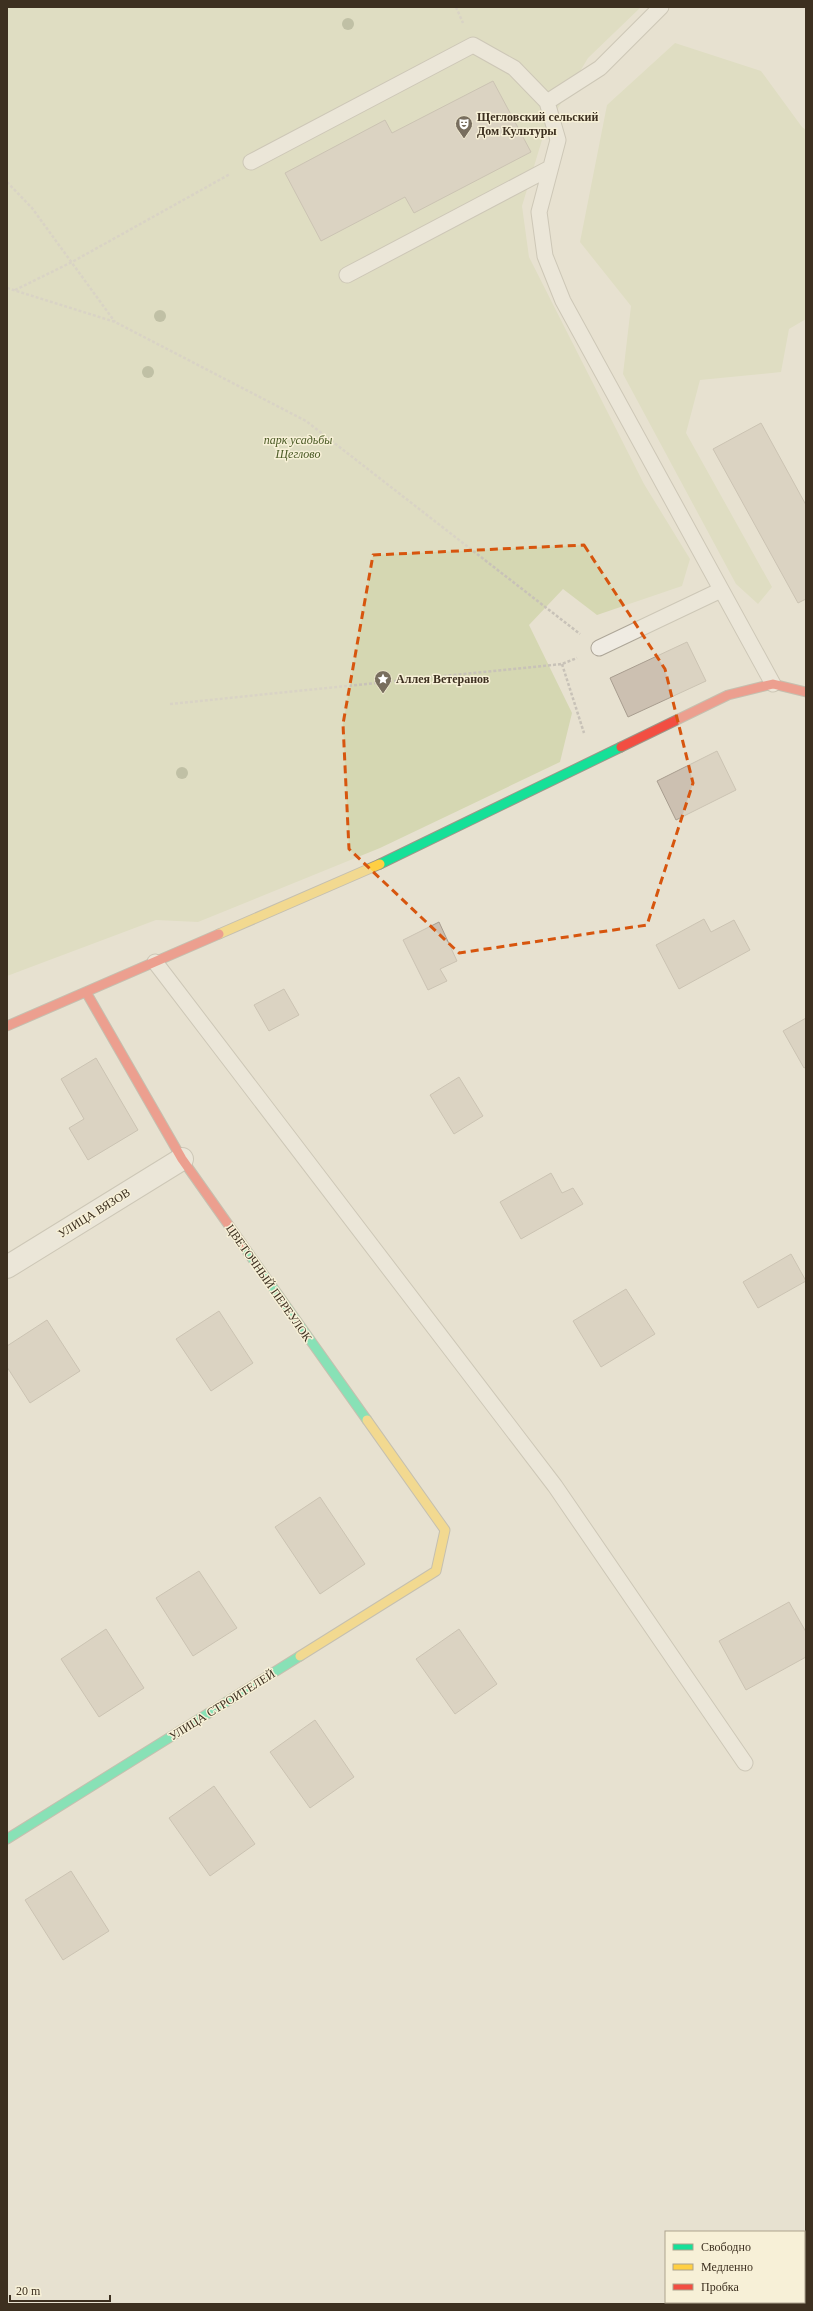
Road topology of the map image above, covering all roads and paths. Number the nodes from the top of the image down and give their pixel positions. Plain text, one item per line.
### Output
1 (661, 7) edge
2 (547, 102) junction
3 (251, 162) joint
4 (550, 168) junction
5 (7, 182) edge
6 (72, 262) junction
7 (347, 275) dead end
8 (7, 288) edge
9 (15, 290) junction
10 (115, 322) junction
11 (721, 590) junction
12 (599, 648) junction
13 (562, 664) junction
14 (773, 684) junction
15 (806, 692) edge
16 (170, 704) dead end
17 (593, 761) junction
18 (155, 962) junction
19 (86, 992) junction
20 (7, 1026) edge
21 (182, 1159) junction
22 (7, 1267) edge
23 (436, 1570) joint
24 (745, 1763) dead end
25 (7, 1839) edge

1 - 2 lane
2 - 3 lane
2 - 4 lane
3 - 6 path
4 - 7 lane
4 - 11 lane
5 - 6 path
6 - 9 path
6 - 10 path
8 - 9 path
9 - 10 path
10 - 12 path
11 - 12 lane
11 - 14 lane
12 - 13 path
13 - 16 path
13 - 17 path
14 - 15 street
14 - 17 street
17 - 18 street
18 - 19 street
18 - 24 lane
19 - 20 street
19 - 21 street, ЦВЕТОЧНЫЙ ПЕРЕУЛОК
21 - 22 street, УЛИЦА ВЯЗОВ
21 - 23 street, ЦВЕТОЧНЫЙ ПЕРЕУЛОК
23 - 25 street, УЛИЦА СТРОИТЕЛЕЙ

